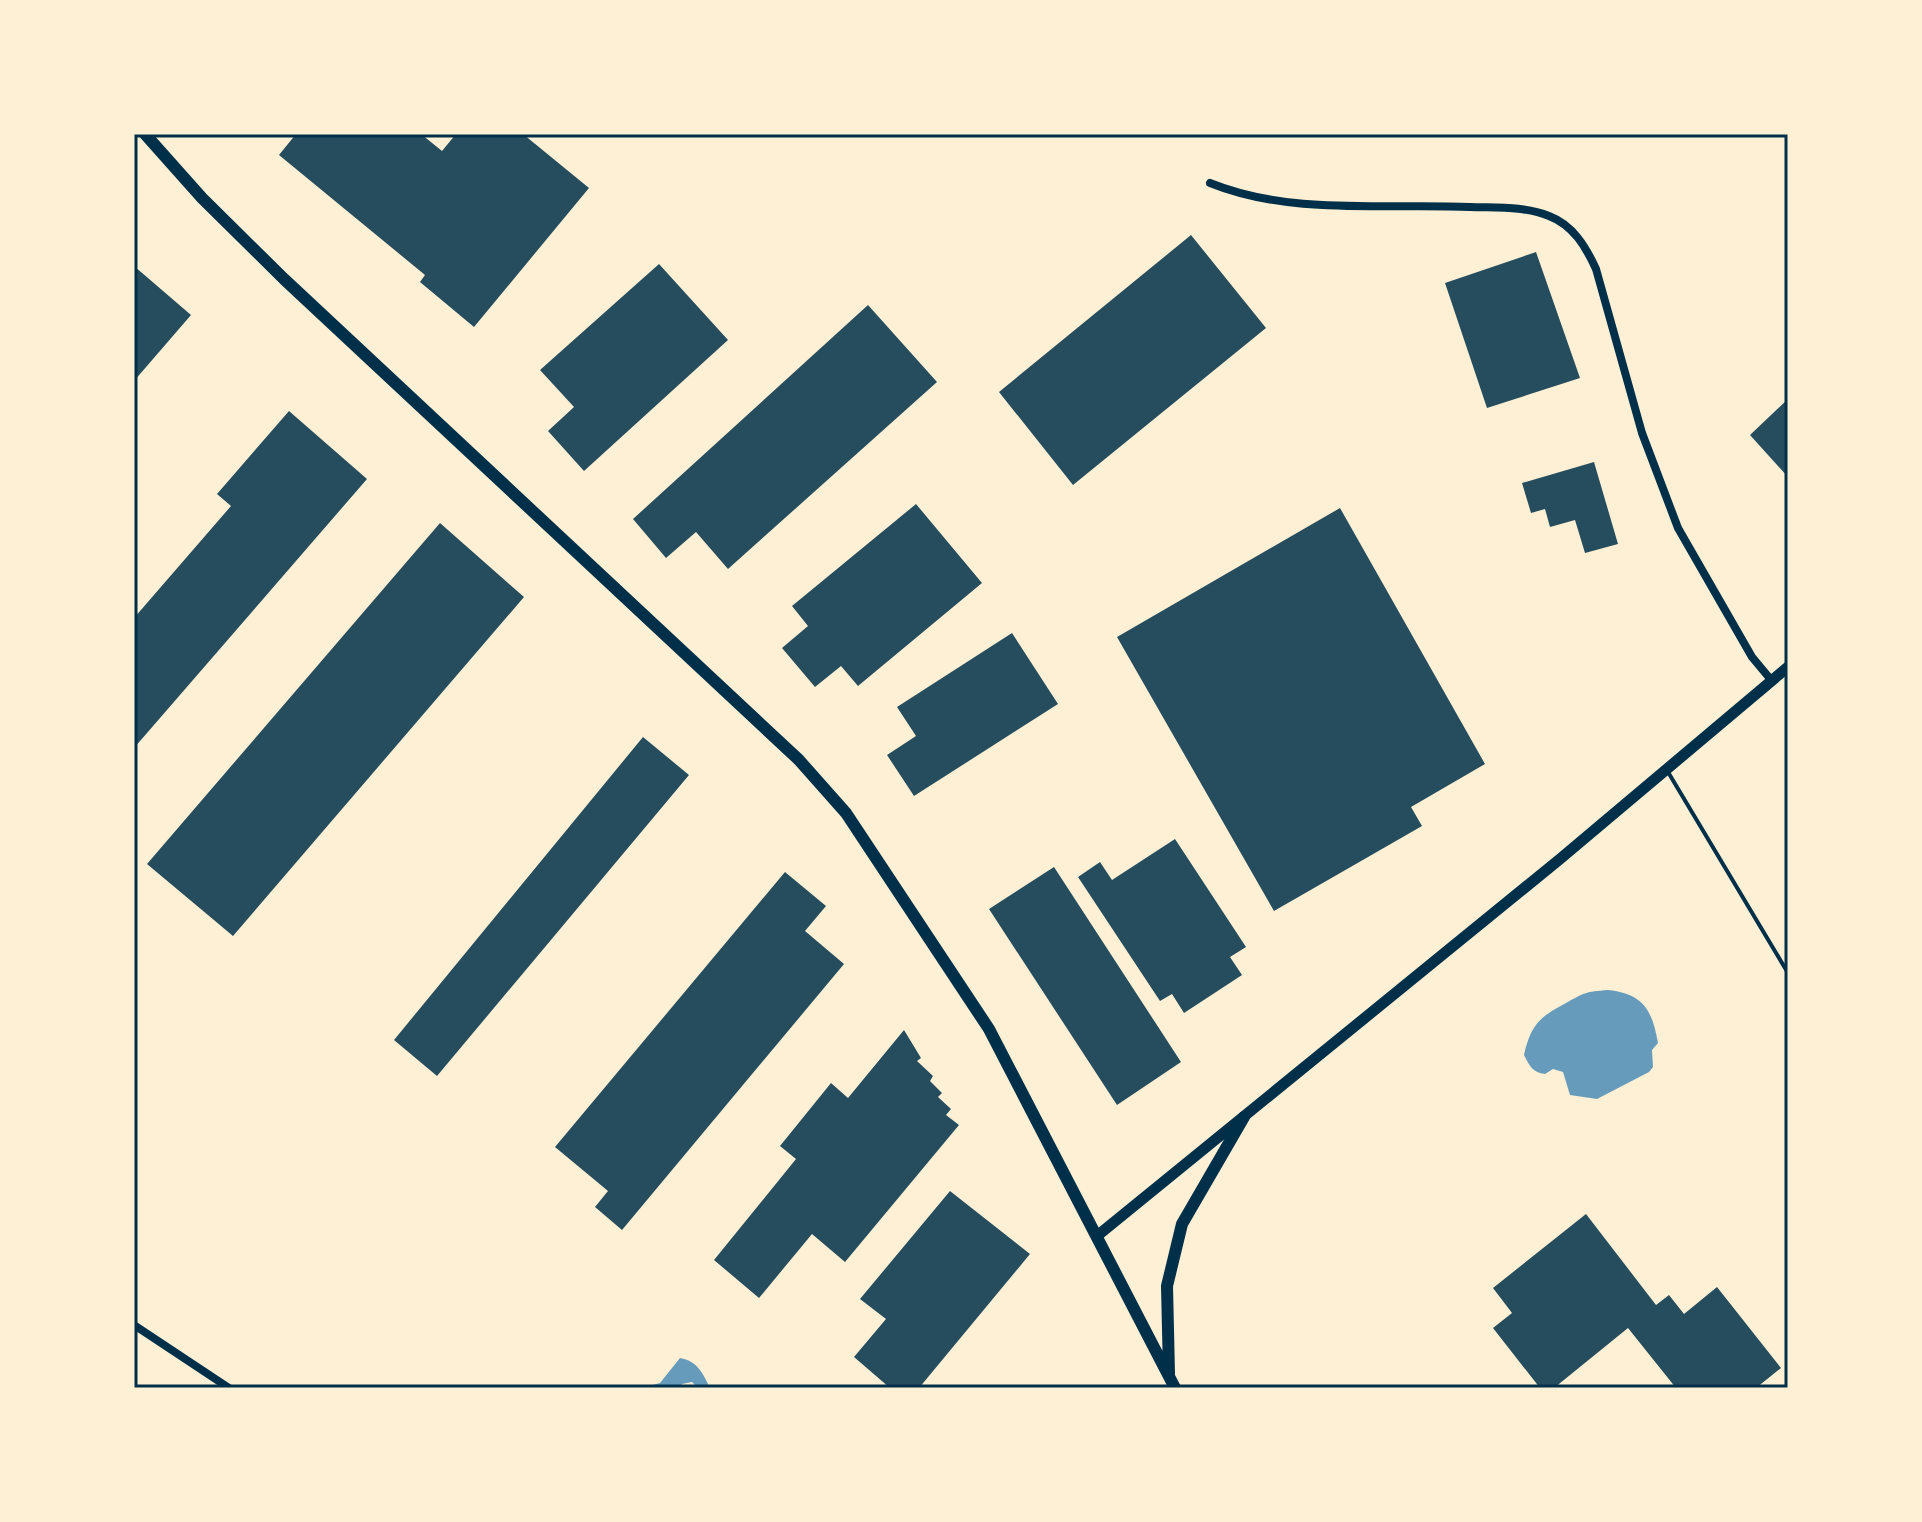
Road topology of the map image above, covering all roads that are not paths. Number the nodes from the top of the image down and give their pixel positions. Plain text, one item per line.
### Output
1 (145, 134) edge
2 (1210, 183) dead end
3 (1788, 667) edge
4 (1772, 681) junction
5 (1667, 770) junction
6 (1788, 973) edge
7 (1244, 1117) junction
8 (1097, 1236) junction
9 (134, 1325) edge
10 (1172, 1383) edge
11 (229, 1388) edge

1 - 8 main road
2 - 4 street
3 - 4 street
4 - 5 street
5 - 6 lane
5 - 7 street
7 - 8 street
7 - 10 main road
8 - 10 main road
9 - 11 street

